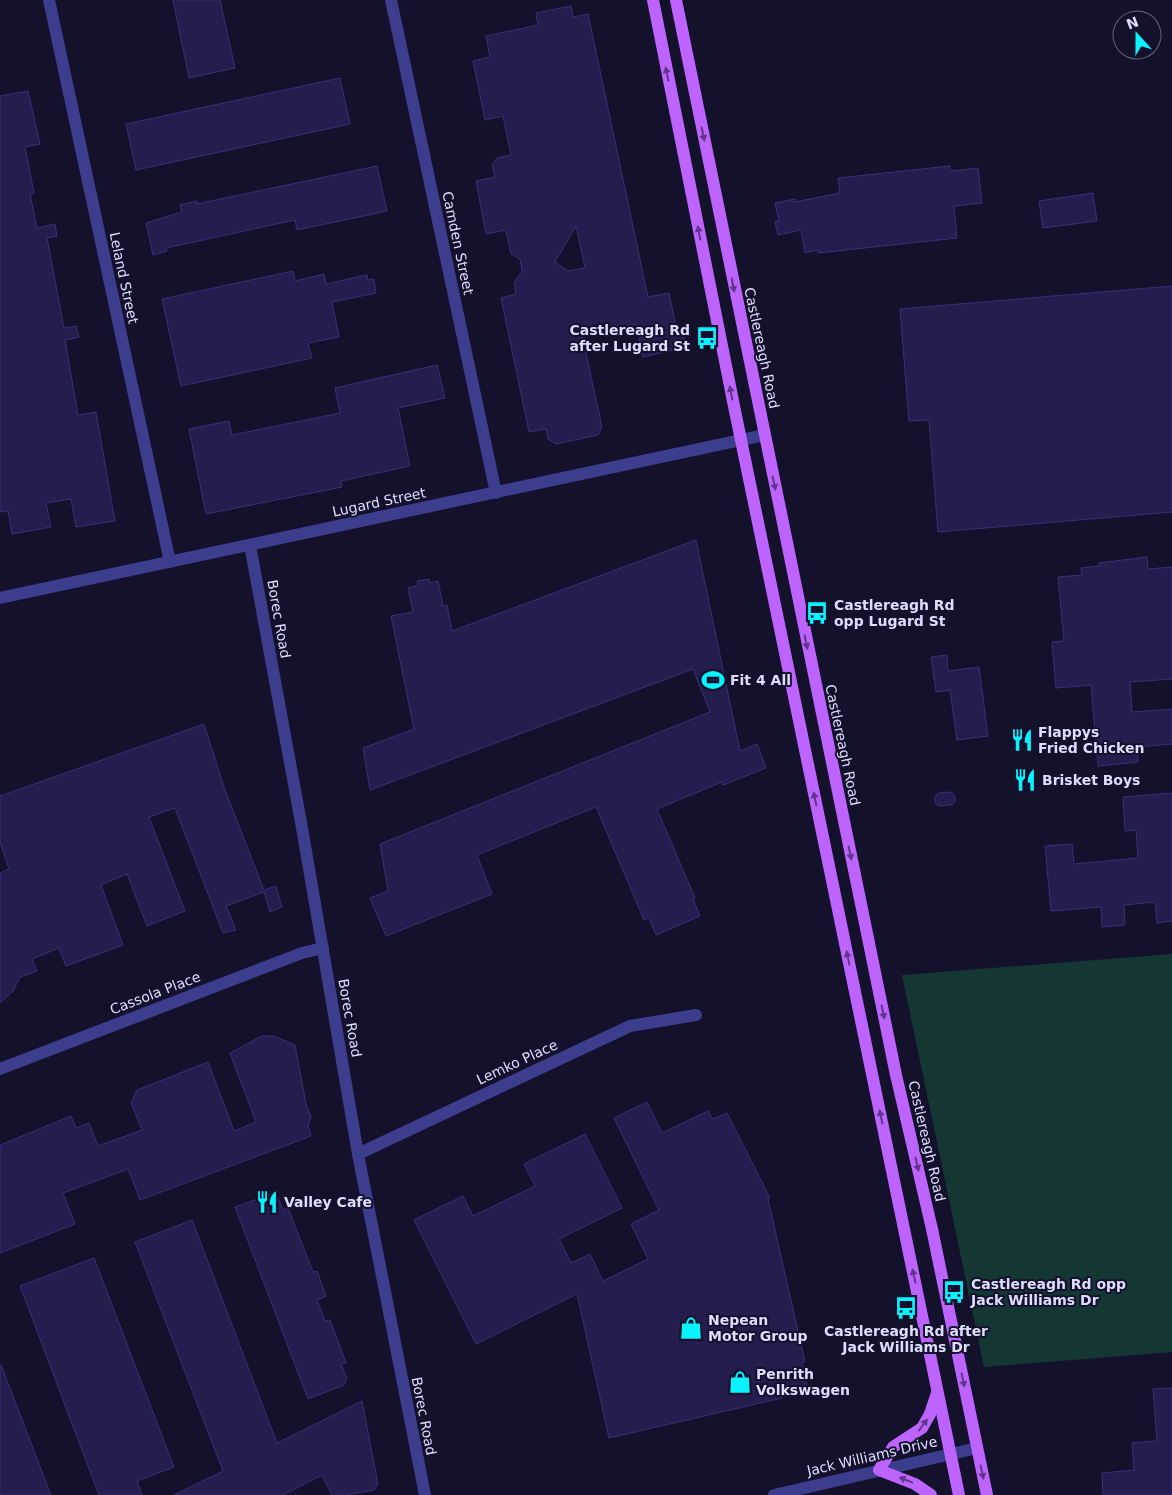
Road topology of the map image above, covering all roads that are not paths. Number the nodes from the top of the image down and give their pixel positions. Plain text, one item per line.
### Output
1 (49, 0) edge
2 (392, 0) edge
3 (653, 0) edge
4 (676, 0) edge
5 (764, 435) junction
6 (741, 440) junction
7 (496, 493) junction
8 (250, 545) junction
9 (170, 562) junction
10 (0, 598) edge
11 (323, 948) junction
12 (696, 1015) dead end
13 (0, 1069) edge
14 (358, 1154) junction
15 (937, 1390) junction
16 (977, 1448) junction
17 (951, 1454) junction
18 (879, 1470) junction
19 (425, 1495) edge
20 (774, 1495) edge
21 (931, 1495) edge
22 (959, 1495) edge
23 (987, 1495) edge

1 - 9 street, Leland Street
2 - 7 street, Camden Street
6 -> 3 main road
4 -> 5 main road, Castlereagh Road
5 - 6 street, Lugard Street
5 -> 16 main road, Castlereagh Road
6 - 7 street, Lugard Street
15 -> 6 main road
7 - 8 street, Lugard Street
8 - 9 street, Lugard Street
8 - 11 street, Borec Road
9 - 10 street, Lugard Street
11 - 13 street, Cassola Place
11 - 14 street, Borec Road
12 - 14 street, Lemko Place
14 - 19 street, Borec Road
15 - 17 main road
18 -> 15 main road
16 - 17 street, Jack Williams Drive
16 -> 23 main road, Castlereagh Road
17 - 18 street, Jack Williams Drive
17 - 22 main road
18 - 20 street, Jack Williams Drive
21 -> 18 main road

